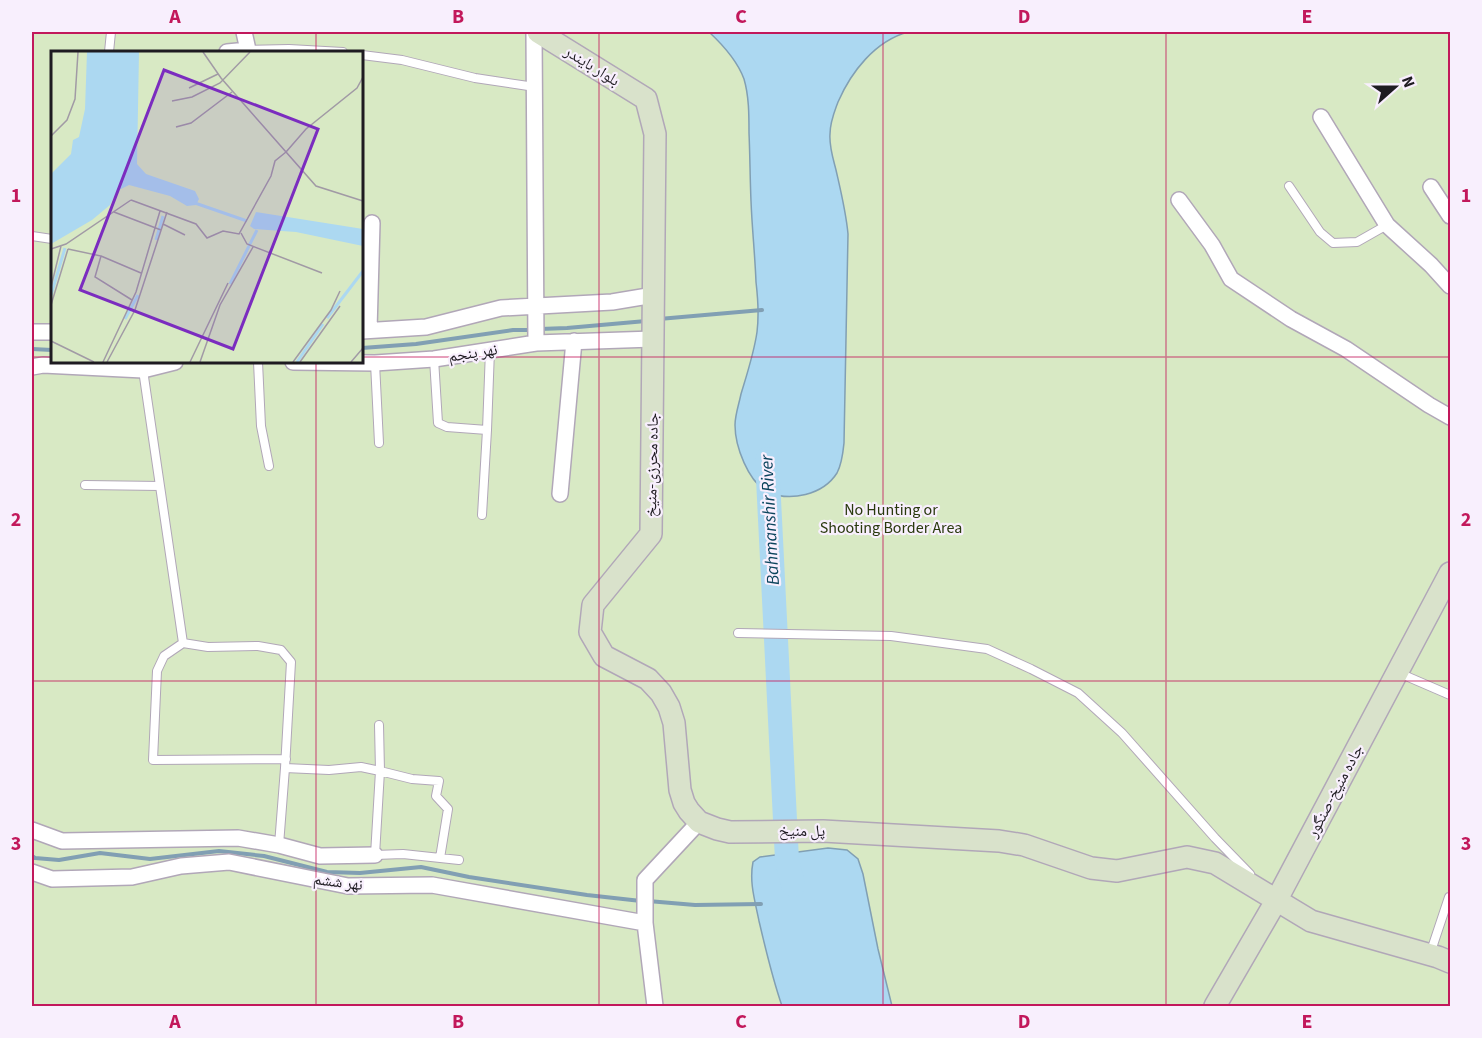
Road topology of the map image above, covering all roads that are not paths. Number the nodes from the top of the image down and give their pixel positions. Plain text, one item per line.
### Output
1 (111, 32) edge
2 (244, 32) edge
3 (536, 32) edge
4 (109, 51) edge
5 (248, 51) edge
6 (325, 51) edge
7 (363, 55) edge
8 (535, 87) junction
9 (646, 99) joint
10 (1321, 117) dead end
11 (1289, 186) dead end
12 (1431, 187) dead end
13 (1179, 200) dead end
14 (1450, 216) edge
15 (372, 223) dead end
16 (1387, 225) junction
17 (32, 236) edge
18 (51, 239) edge
19 (1450, 286) edge
20 (653, 319) junction
21 (536, 327) junction
22 (365, 330) edge
23 (32, 332) edge
24 (51, 332) edge
25 (574, 341) junction
26 (490, 350) junction
27 (434, 359) junction
28 (171, 363) edge
29 (258, 363) edge
30 (363, 363) edge
31 (375, 363) junction
32 (32, 367) edge
33 (143, 370) junction
34 (1450, 417) edge
35 (487, 430) junction
36 (379, 443) dead end
37 (269, 466) dead end
38 (85, 485) dead end
39 (160, 486) junction
40 (560, 494) dead end
41 (482, 514) dead end
42 (1450, 573) edge
43 (738, 633) dead end
44 (183, 643) junction
45 (1398, 672) junction
46 (1450, 695) edge
47 (379, 725) dead end
48 (285, 763) junction
49 (380, 771) junction
50 (699, 822) junction
51 (32, 830) edge
52 (279, 845) junction
53 (375, 855) junction
54 (440, 858) junction
55 (459, 860) dead end
56 (32, 872) edge
57 (1450, 897) edge
58 (1276, 902) junction
59 (645, 917) junction
60 (1439, 958) edge
61 (655, 1006) edge
62 (1215, 1006) edge

1 - 4 lane
2 - 5 street
3 - 8 street
3 - 9 main road, بلوار بایندر
5 - 6 lane
7 - 8 lane
8 - 21 street
9 - 20 main road, جاده محرزی-منیخ
10 - 16 street
11 - 16 lane
12 - 14 street
13 - 34 street
15 - 22 street
16 - 19 street
17 - 18 lane
20 - 21 street, نهر پنجم
20 - 25 street, نهر پنجم
20 - 50 main road, جاده محرزی-منیخ
21 - 22 street, نهر پنجم
21 - 25 street, نهر پنجم
21 - 26 street, نهر پنجم
23 - 24 street
25 - 40 street
26 - 27 street, نهر پنجم
26 - 35 lane
27 - 31 street, نهر پنجم
27 - 35 lane
28 - 33 street
29 - 37 lane
30 - 31 street, نهر پنجم
31 - 36 lane
32 - 33 street
33 - 39 lane
35 - 41 lane
38 - 39 lane
39 - 44 lane
42 - 45 main road, جاده منیخ-صنگور
43 - 58 lane
44 - 48 lane
44 - 48 lane
45 - 46 lane
45 - 58 main road, جاده منیخ-صنگور
47 - 49 lane
48 - 49 lane
48 - 52 lane
49 - 53 lane
49 - 54 lane
50 - 58 main road, پل منیخ
50 - 59 street
51 - 52 street
52 - 53 street
53 - 54 lane
54 - 55 lane
56 - 59 street, نهر ششم
57 - 60 lane
58 - 60 main road
58 - 62 main road, جاده منیخ-صنگور
59 - 61 street

